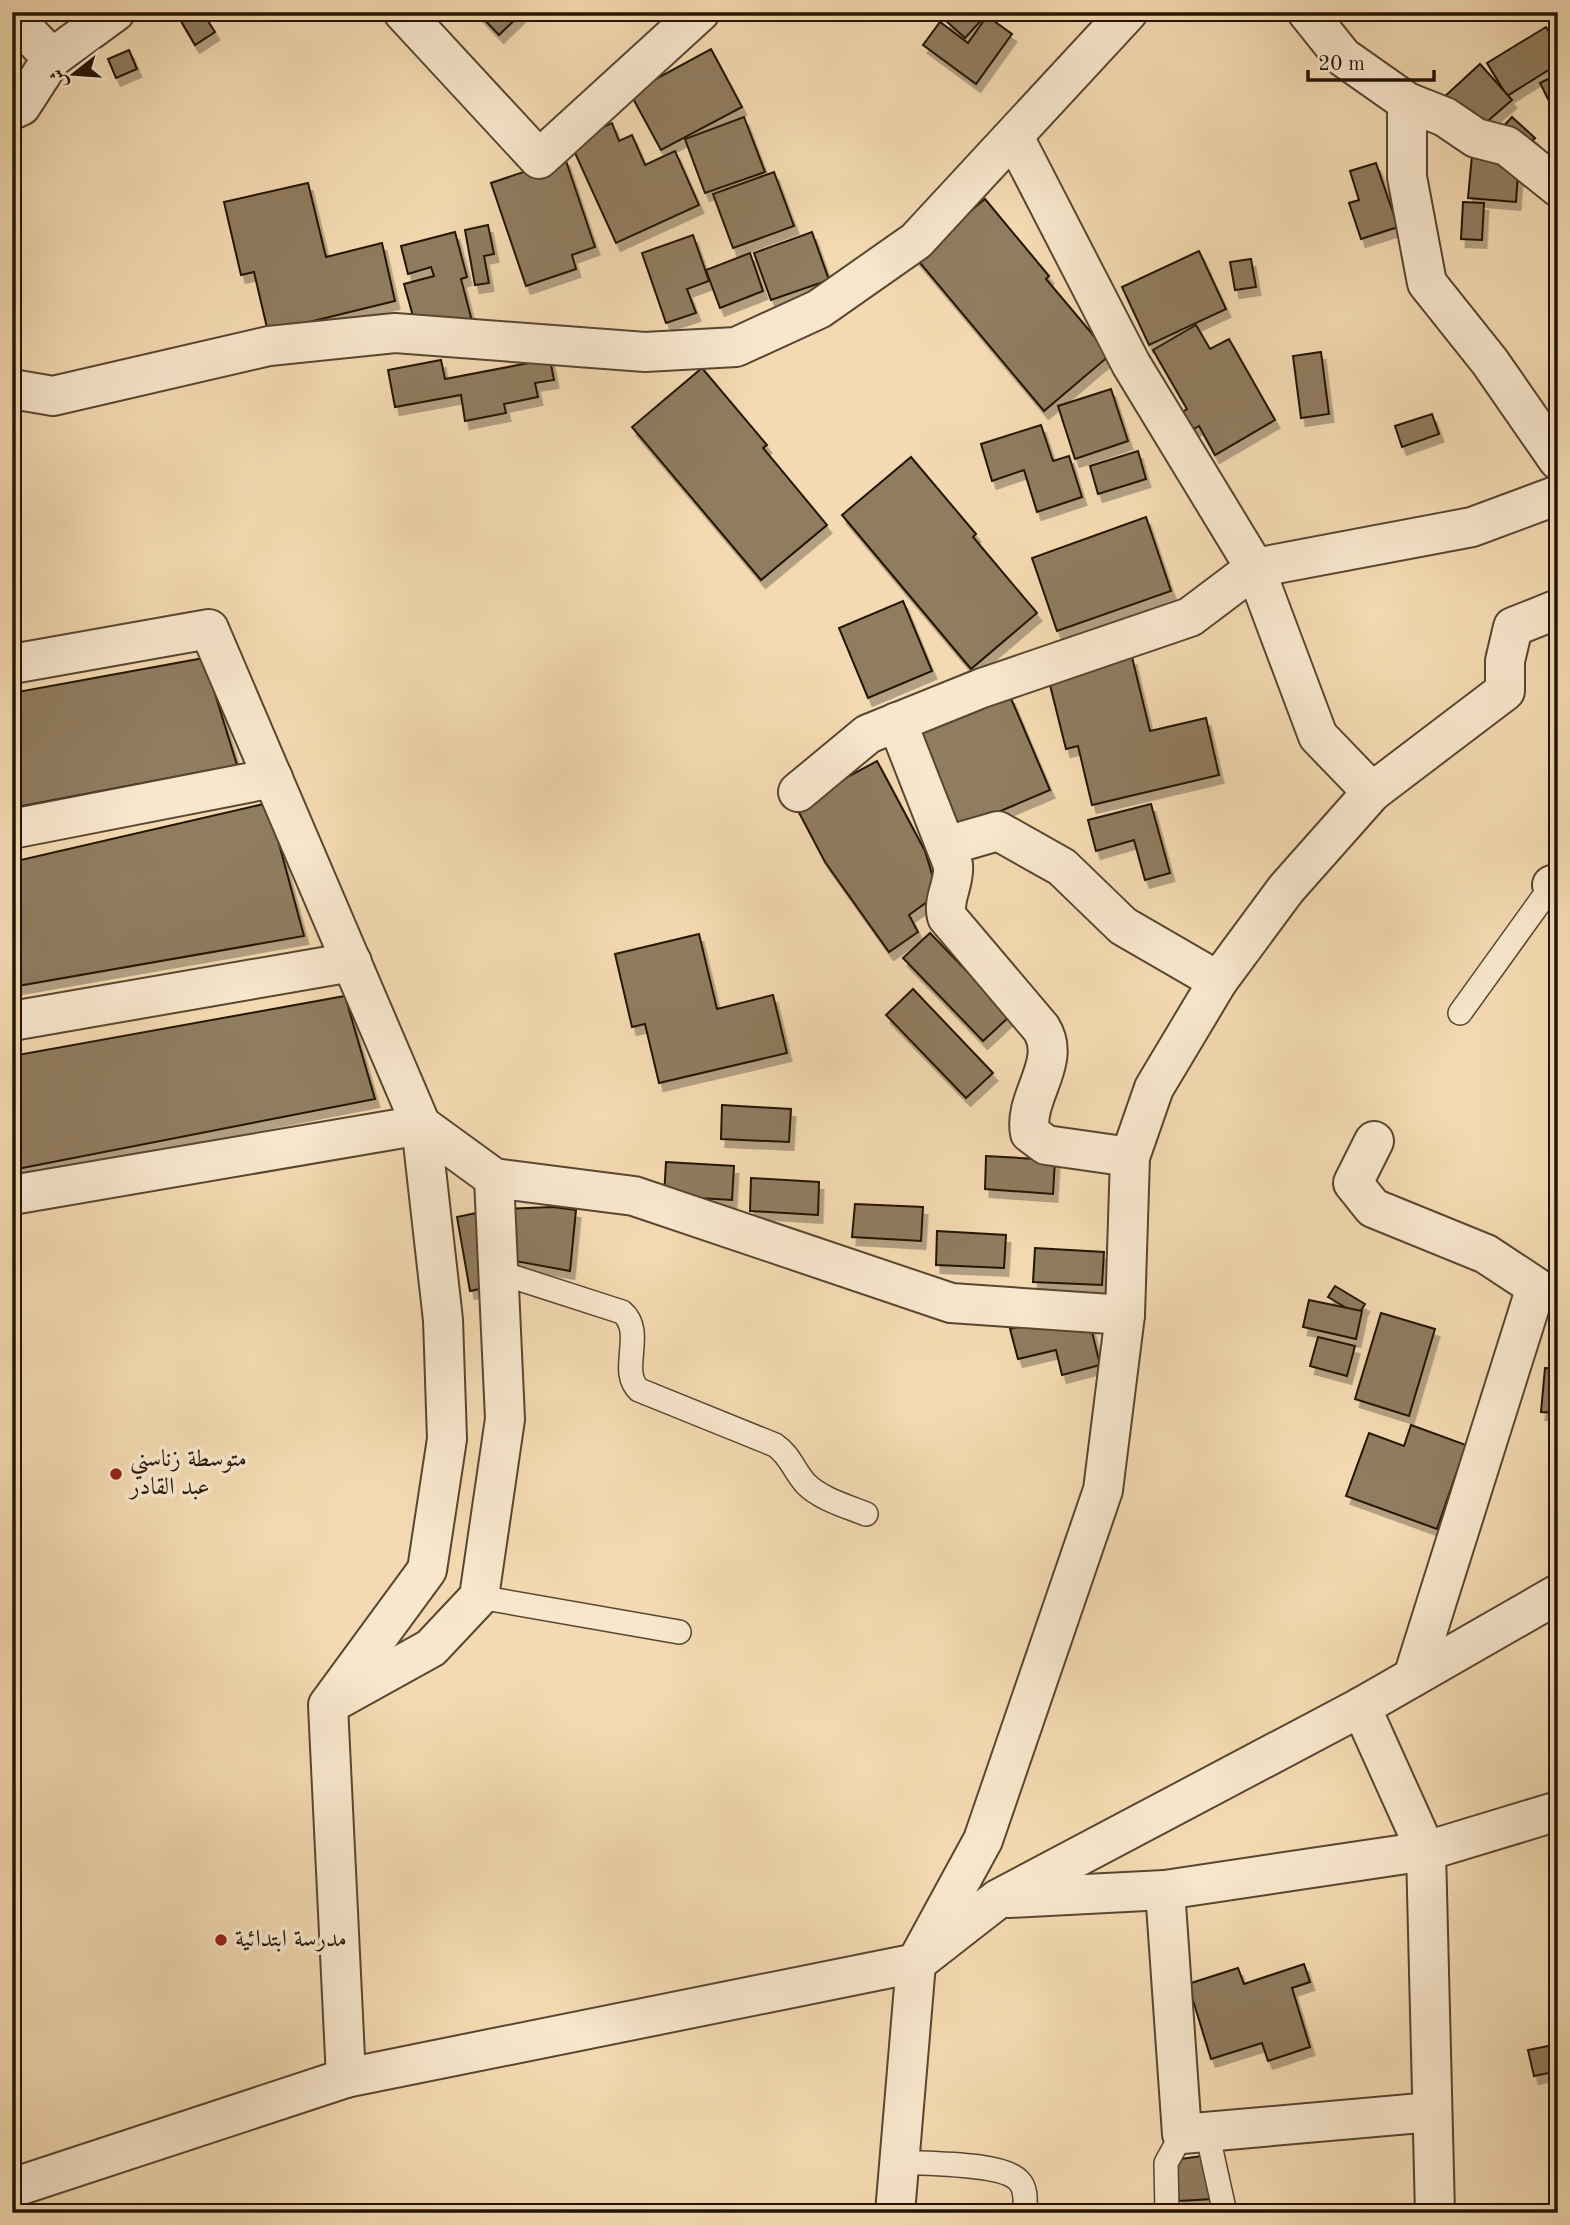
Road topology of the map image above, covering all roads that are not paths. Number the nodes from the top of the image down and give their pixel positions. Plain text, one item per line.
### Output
1 (115, 12) edge
2 (403, 12) edge
3 (699, 12) edge
4 (1128, 12) edge
5 (1307, 12) edge
6 (12, 16) edge
7 (52, 58) junction
8 (1408, 102) junction
9 (12, 110) edge
10 (1014, 137) junction
11 (1556, 182) edge
12 (12, 389) edge
13 (1558, 460) edge
14 (1558, 495) edge
15 (1255, 568) junction
16 (1558, 609) edge
17 (12, 664) edge
18 (897, 722) junction
19 (273, 778) junction
20 (799, 792) dead end
21 (1372, 792) junction
22 (12, 829) edge
23 (946, 846) junction
24 (1556, 884) edge
25 (352, 962) junction
26 (1218, 981) junction
27 (1460, 1013) dead end
28 (12, 1021) edge
29 (421, 1125) junction
30 (1374, 1141) dead end
31 (1130, 1157) junction
32 (494, 1178) junction
33 (12, 1195) edge
34 (498, 1272) junction
35 (1125, 1315) junction
36 (866, 1514) dead end
37 (1558, 1594) edge
38 (479, 1597) junction
39 (679, 1632) dead end
40 (1413, 1677) junction
41 (328, 1705) junction
42 (1361, 1707) junction
43 (1558, 1811) edge
44 (1426, 1851) junction
45 (1165, 1890) junction
46 (998, 1899) junction
47 (916, 1963) junction
48 (346, 2078) junction
49 (1432, 2112) junction
50 (1194, 2133) junction
51 (899, 2162) junction
52 (12, 2188) edge
53 (895, 2213) edge
54 (1025, 2213) edge
55 (1167, 2213) edge
56 (1225, 2213) edge
57 (1435, 2213) edge

1 - 7 street
2 - 3 street
4 - 10 street
5 - 8 street
6 - 7 street
7 - 9 street
8 - 11 street
8 - 13 street
10 - 12 street
10 - 15 street
14 - 15 street
15 - 18 street
15 - 21 street
16 - 21 street
17 - 19 street
18 - 20 street
18 - 23 street
19 - 22 street
19 - 25 street
21 - 26 street
23 - 26 street
23 - 31 street
24 - 27 lane
25 - 28 street
25 - 29 street
26 - 31 street
29 - 32 street
29 - 33 street
29 - 41 street
30 - 40 street
31 - 35 street
32 - 34 street
32 - 35 street
34 - 36 lane
34 - 38 street
35 - 47 street
37 - 40 street
38 - 39 lane
38 - 41 street
40 - 42 street
41 - 48 street
42 - 44 street
42 - 46 street
43 - 44 street
44 - 45 street
44 - 49 street
45 - 46 street
45 - 50 street
46 - 47 street
47 - 48 street
47 - 51 street
48 - 52 street
49 - 50 street
49 - 57 street
50 - 55 lane
50 - 56 lane
51 - 53 street
51 - 54 lane

